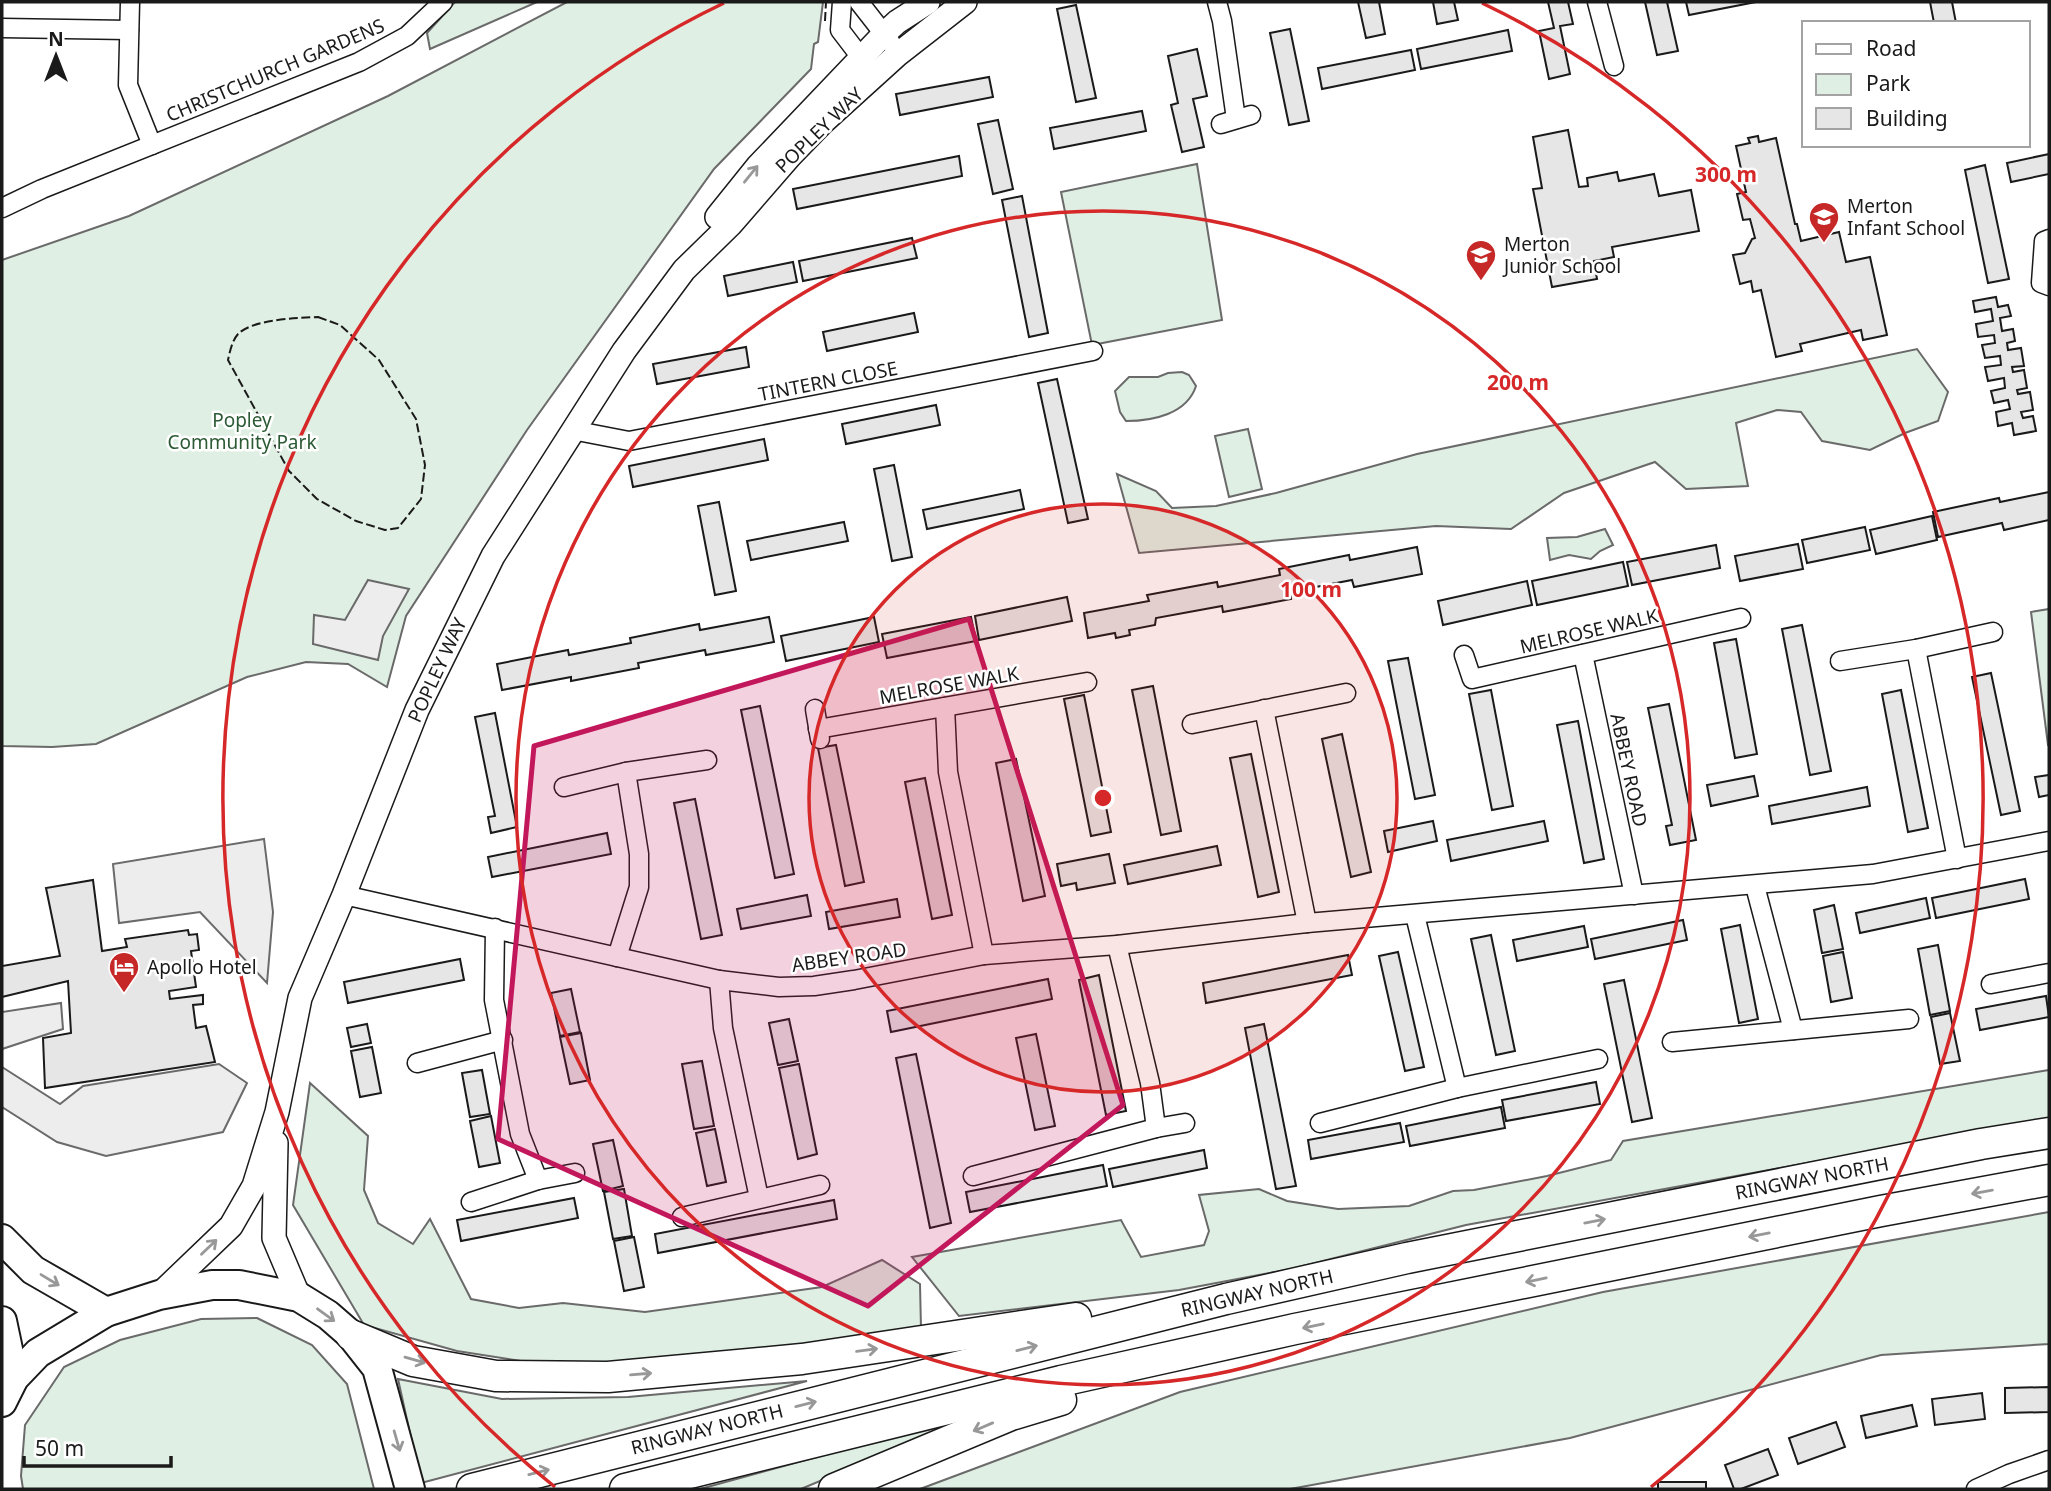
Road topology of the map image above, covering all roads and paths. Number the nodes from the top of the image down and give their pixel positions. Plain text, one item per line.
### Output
1 (130, 2) edge
2 (443, 2) edge
3 (842, 2) edge
4 (859, 2) edge
5 (928, 2) edge
6 (965, 2) edge
7 (1217, 2) edge
8 (1597, 2) edge
9 (2, 28) edge
10 (129, 30) junction
11 (884, 34) junction
12 (900, 53) junction
13 (1614, 66) dead end
14 (868, 67) junction
15 (1236, 119) dead end
16 (152, 145) junction
17 (2, 208) edge
18 (2049, 239) edge
19 (2049, 286) edge
20 (1093, 351) dead end
21 (572, 430) junction
22 (1741, 618) dead end
23 (1993, 632) dead end
24 (1916, 649) junction
25 (1583, 654) junction
26 (1464, 655) dead end
27 (1840, 661) dead end
28 (1087, 682) dead end
29 (1346, 693) dead end
30 (945, 706) junction
31 (815, 709) dead end
32 (1264, 709) junction
33 (1192, 724) dead end
34 (707, 760) dead end
35 (626, 772) junction
36 (564, 787) dead end
37 (2049, 841) edge
38 (1957, 859) junction
39 (1755, 886) junction
40 (344, 895) junction
41 (1634, 895) junction
42 (1415, 915) junction
43 (1307, 923) junction
44 (495, 928) junction
45 (1117, 945) junction
46 (984, 955) junction
47 (617, 957) junction
48 (2049, 973) edge
49 (719, 980) junction
50 (1992, 984) dead end
51 (1909, 1019) dead end
52 (1688, 1021) dead end
53 (1793, 1030) junction
54 (503, 1040) junction
55 (1690, 1040) junction
56 (1672, 1042) dead end
57 (1598, 1059) dead end
58 (417, 1063) dead end
59 (1457, 1088) junction
60 (277, 1112) junction
61 (1185, 1123) dead end
62 (1320, 1123) dead end
63 (1156, 1128) junction
64 (2049, 1133) edge
65 (575, 1173) dead end
66 (973, 1176) dead end
67 (538, 1180) junction
68 (2049, 1180) edge
69 (820, 1185) dead end
70 (759, 1198) junction
71 (471, 1202) dead end
72 (682, 1217) dead end
73 (2, 1239) edge
74 (159, 1294) junction
75 (299, 1297) junction
76 (1226, 1299) junction
77 (106, 1312) junction
78 (2, 1321) edge
79 (351, 1335) junction
80 (1210, 1348) junction
81 (8, 1390) edge
82 (2049, 1460) edge
83 (411, 1489) edge
84 (472, 1489) edge
85 (625, 1489) edge
86 (834, 1489) edge
87 (1976, 1489) edge

1 - 10 street
2 - 16 street, CHRISTCHURCH GARDENS
3 - 14 street
4 - 11 street
5 - 11 street, POPLEY WAY
6 - 12 street, POPLEY WAY
7 - 15 street
8 - 13 street
9 - 10 street
10 - 16 street
11 - 12 street
11 - 14 street, POPLEY WAY
12 - 14 street, POPLEY WAY
14 - 21 street, POPLEY WAY
16 - 17 street, CHRISTCHURCH GARDENS
18 - 19 street
20 - 21 street, TINTERN CLOSE
21 - 40 street, POPLEY WAY
22 - 25 street, MELROSE WALK
23 - 24 street
24 - 27 street
24 - 38 street
25 - 26 street, MELROSE WALK
25 - 41 street, ABBEY ROAD
28 - 30 street, MELROSE WALK
29 - 32 street
30 - 31 street, MELROSE WALK
30 - 46 street
32 - 33 street
32 - 43 street
34 - 35 street
35 - 36 street
35 - 47 street
37 - 38 street, ABBEY ROAD
38 - 39 street, ABBEY ROAD
39 - 41 street, ABBEY ROAD
39 - 53 street
40 - 44 street, ABBEY ROAD
40 - 60 street, POPLEY WAY
41 - 42 street, ABBEY ROAD
42 - 43 street, ABBEY ROAD
42 - 59 street
43 - 45 street, ABBEY ROAD
44 - 47 street, ABBEY ROAD
44 - 54 street
45 - 46 street, ABBEY ROAD
45 - 63 street
46 - 49 street, ABBEY ROAD
47 - 49 street, ABBEY ROAD
48 - 50 street
49 - 70 street
51 - 53 street
52 - 55 street
53 - 55 street
54 - 58 street
54 - 67 street
55 - 56 street
57 - 59 street
59 - 62 street
74 -> 60 street, POPLEY WAY
60 - 75 street, POPLEY WAY
61 - 63 street
63 - 66 street
76 -> 64 highway, RINGWAY NORTH
65 - 67 street
67 - 71 street
68 -> 80 highway, RINGWAY NORTH
69 - 70 street
70 - 72 street
73 -> 77 main road
74 - 75 main road
74 - 77 main road
75 -> 79 main road
79 -> 76 highway
84 -> 76 highway, RINGWAY NORTH
77 - 81 main road
78 - 81 main road
79 -> 83 main road
80 - 85 highway, RINGWAY NORTH
80 -> 86 highway
82 - 87 street

